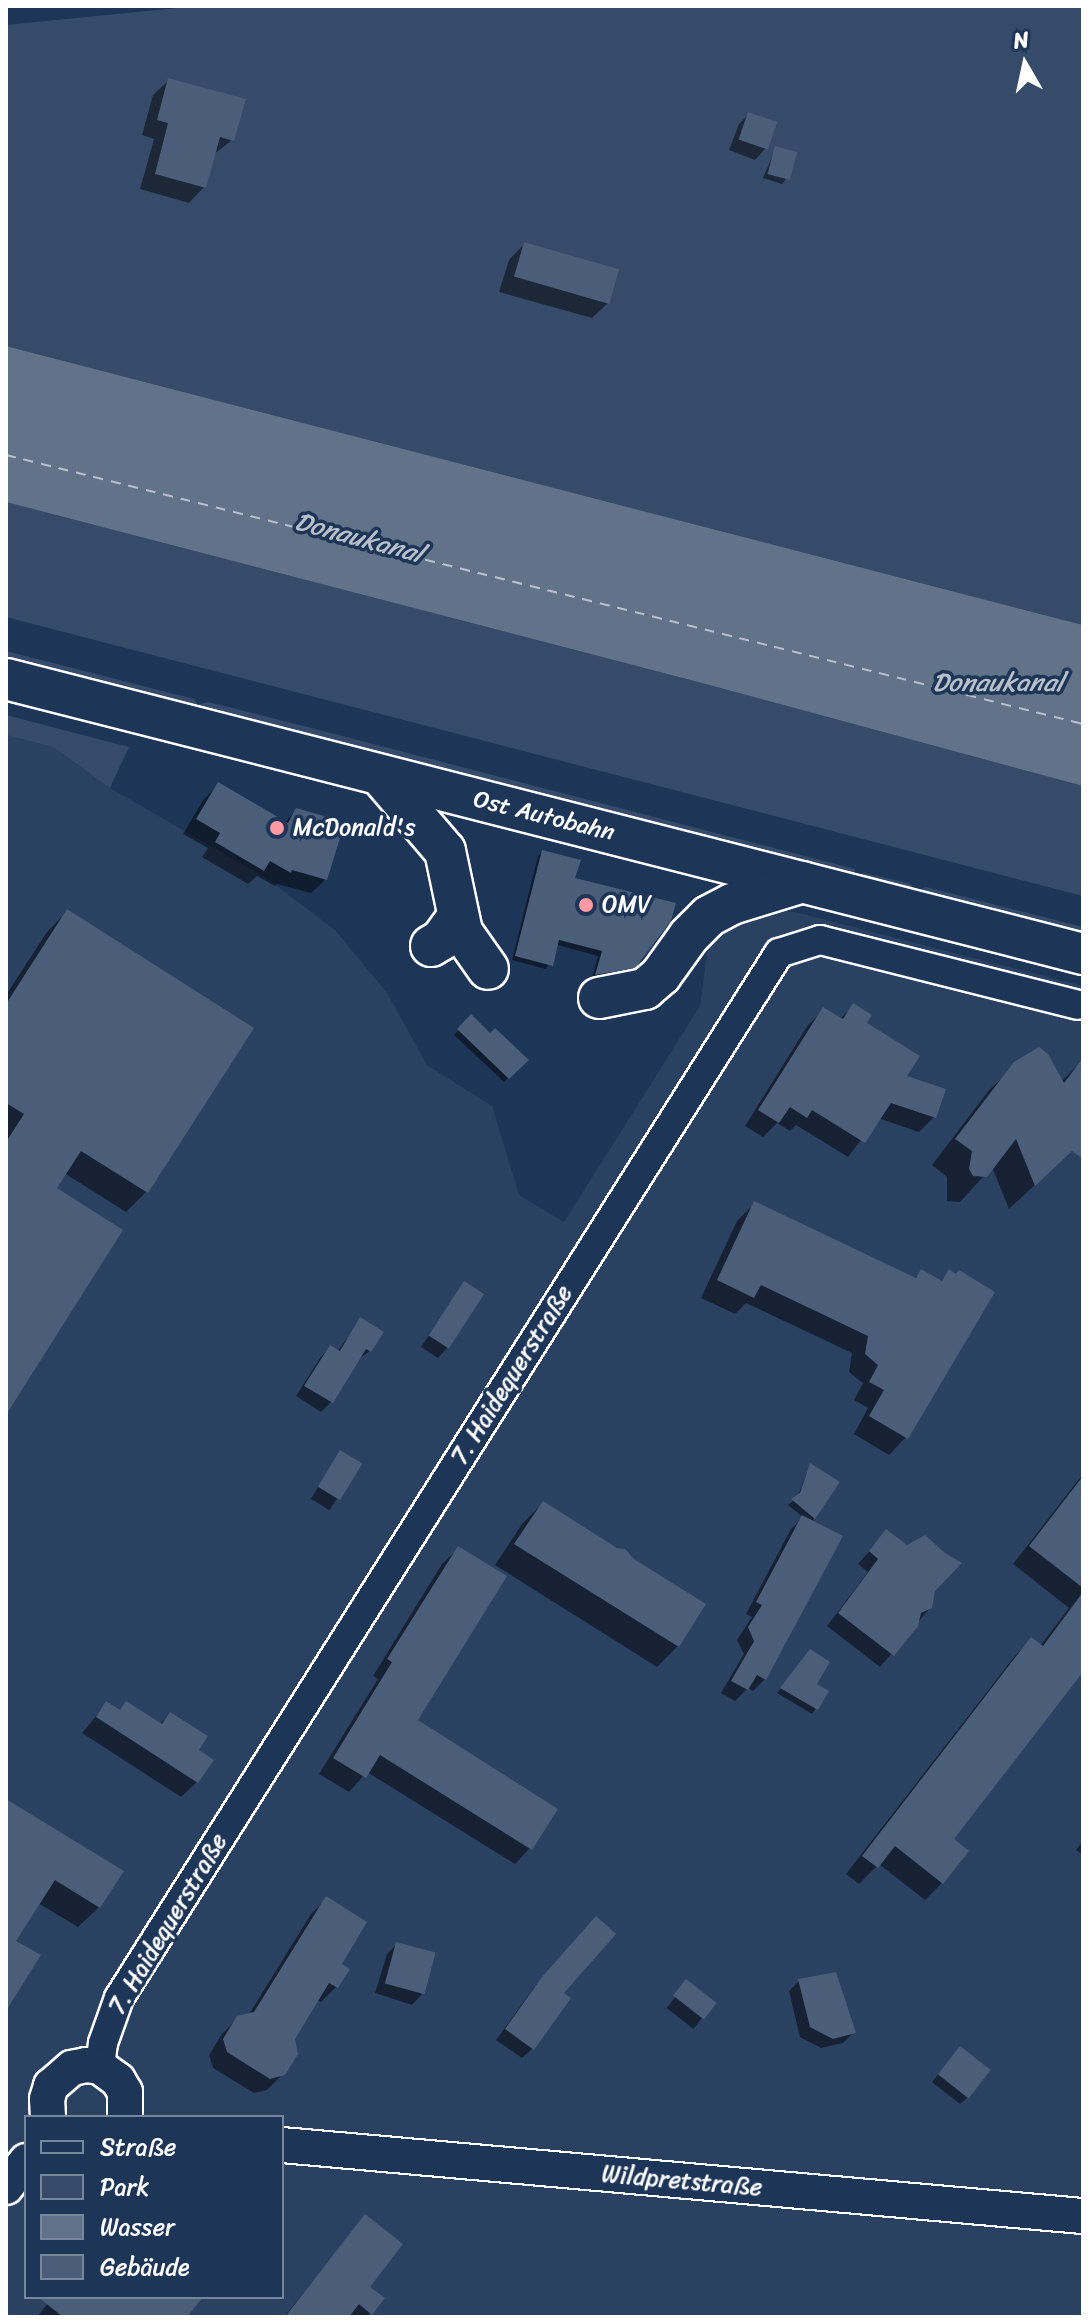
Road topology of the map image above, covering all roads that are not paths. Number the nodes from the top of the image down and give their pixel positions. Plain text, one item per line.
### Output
1 (6, 679) edge
2 (380, 775) junction
3 (803, 882) junction
4 (458, 917) junction
5 (431, 946) dead end
6 (1083, 954) edge
7 (488, 969) dead end
8 (599, 998) dead end
9 (1078, 1005) dead end
10 (100, 2067) junction
11 (48, 2115) edge
12 (125, 2115) edge
13 (284, 2145) edge
14 (24, 2164) edge
15 (6, 2187) edge
16 (1083, 2216) edge

1 - 2 highway, Ost Autobahn
2 - 3 highway, Ost Autobahn
2 - 4 highway
3 - 6 highway, Ost Autobahn
3 - 8 highway
4 - 5 highway
4 - 7 highway
9 - 10 street, 7. Haidequerstraße
10 - 11 main road
10 - 12 main road
13 - 16 main road, Wildpretstraße
14 - 15 main road

